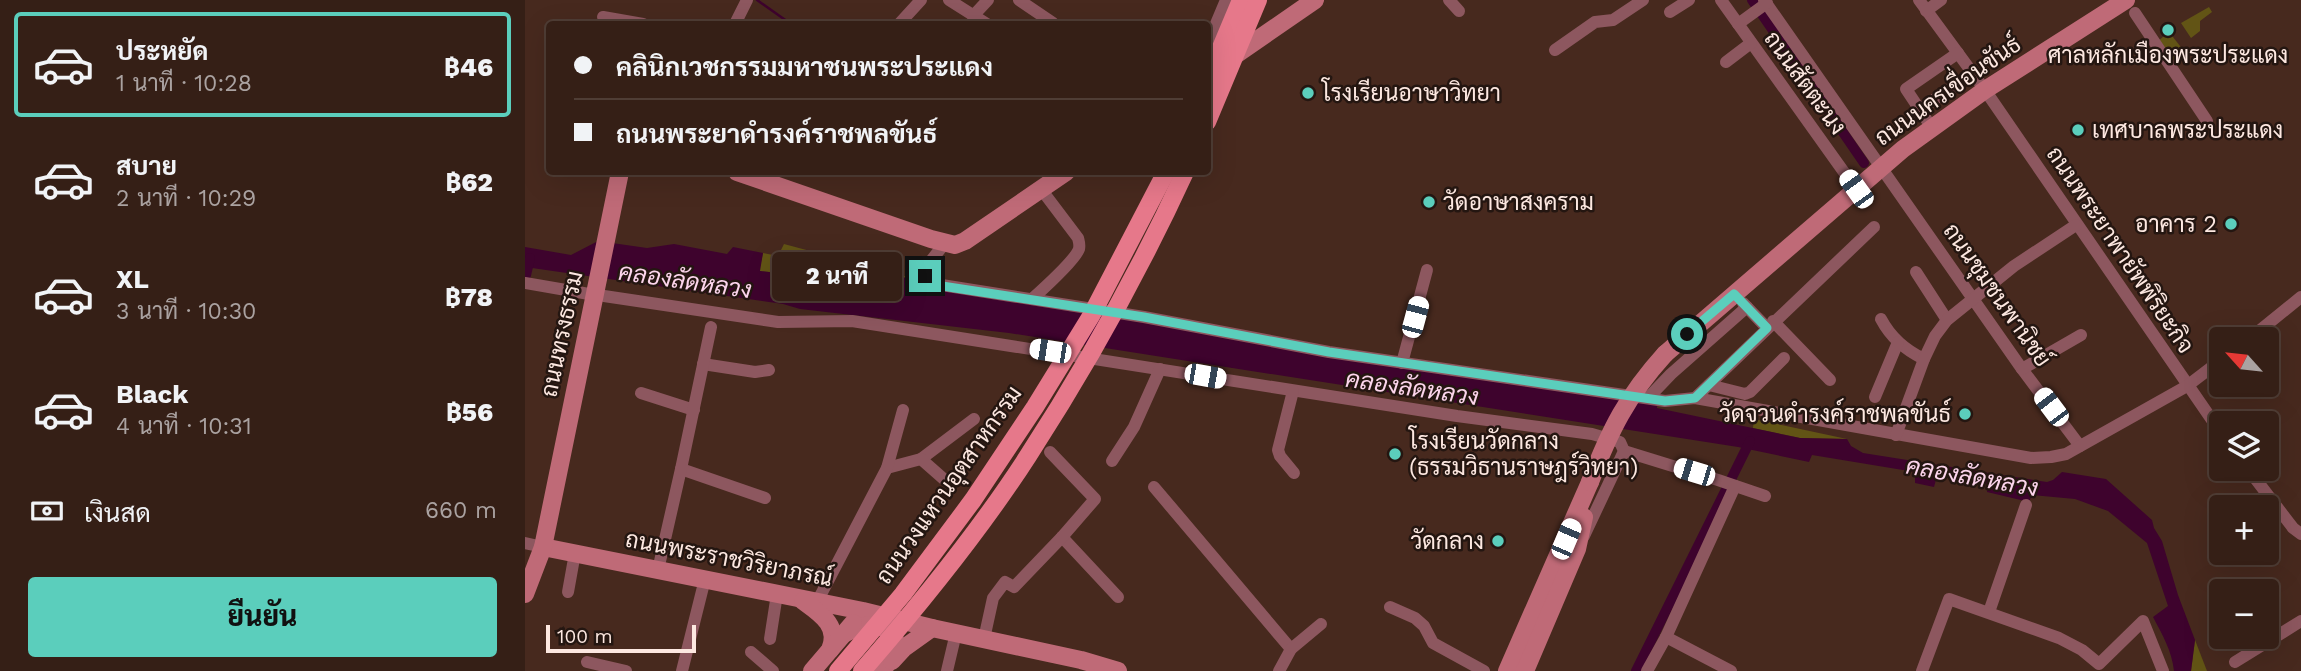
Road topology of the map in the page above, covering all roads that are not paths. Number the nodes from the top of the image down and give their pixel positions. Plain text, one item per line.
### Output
1 (747, 0) edge
2 (921, 0) edge
3 (949, 0) edge
4 (988, 0) edge
5 (1019, 0) edge
6 (1226, 0) edge
7 (1241, 0) edge
8 (1258, 0) edge
9 (1315, 0) edge
10 (1449, 0) edge
11 (1643, 0) edge
12 (1689, 0) edge
13 (1721, 0) edge
14 (1941, 0) edge
15 (1765, 3) edge
16 (2129, 4) edge
17 (1923, 5) edge
18 (1459, 11) dead end
19 (1670, 12) dead end
20 (973, 16) junction
21 (603, 17) dead end
22 (626, 21) edge
23 (736, 21) edge
24 (902, 21) edge
25 (982, 21) edge
26 (1050, 21) edge
27 (1738, 24) junction
28 (1211, 36) edge
29 (1751, 43) junction
30 (1555, 50) dead end
31 (1958, 53) junction
32 (1726, 62) dead end
33 (1211, 71) edge
34 (1211, 71) edge
35 (1973, 74) junction
36 (1985, 90) junction
37 (1920, 109) junction
38 (1211, 112) edge
39 (2207, 121) dead end
40 (1932, 128) junction
41 (1882, 167) junction
42 (619, 175) edge
43 (748, 175) edge
44 (1062, 175) edge
45 (1164, 175) edge
46 (1184, 175) edge
47 (1041, 189) junction
48 (1856, 189) junction
49 (2076, 225) junction
50 (1874, 227) dead end
51 (945, 243) junction
52 (1427, 270) dead end
53 (1916, 272) dead end
54 (525, 284) edge
55 (596, 294) junction
56 (2301, 298) edge
57 (1032, 299) junction
58 (1740, 300) junction
59 (1973, 300) junction
60 (1881, 319) dead end
61 (1947, 320) junction
62 (1770, 325) junction
63 (711, 327) dead end
64 (2264, 327) edge
65 (2081, 335) dead end
66 (1898, 342) junction
67 (1784, 358) dead end
68 (1924, 359) junction
69 (1402, 363) junction
70 (703, 364) junction
71 (1160, 369) junction
72 (2022, 369) junction
73 (2209, 369) edge
74 (769, 370) dead end
75 (1830, 380) dead end
76 (1709, 385) junction
77 (2187, 386) junction
78 (1293, 391) junction
79 (641, 393) dead end
80 (1649, 397) junction
81 (1875, 397) dead end
82 (1695, 398) junction
83 (694, 410) junction
84 (903, 410) dead end
85 (2209, 416) edge
86 (974, 418) dead end
87 (1896, 435) junction
88 (2080, 446) junction
89 (1624, 451) junction
90 (1051, 452) dead end
91 (921, 459) junction
92 (1112, 461) dead end
93 (887, 468) junction
94 (681, 469) junction
95 (1294, 473) dead end
96 (946, 481) dead end
97 (2258, 481) edge
98 (1590, 482) junction
99 (1728, 483) junction
100 (1154, 487) dead end
101 (1765, 496) dead end
102 (765, 498) dead end
103 (2026, 505) dead end
104 (2298, 528) edge
105 (1062, 537) junction
106 (525, 543) edge
107 (543, 547) junction
108 (1577, 549) junction
109 (575, 553) junction
110 (658, 570) junction
111 (705, 579) junction
112 (568, 592) dead end
113 (525, 594) edge
114 (777, 594) junction
115 (1118, 597) dead end
116 (808, 600) junction
117 (1390, 607) dead end
118 (863, 611) junction
119 (1989, 612) junction
120 (2301, 621) edge
121 (1321, 624) dead end
122 (932, 628) junction
123 (846, 633) junction
124 (955, 633) junction
125 (1666, 637) junction
126 (770, 639) dead end
127 (984, 639) junction
128 (1291, 649) junction
129 (830, 650) junction
130 (751, 652) dead end
131 (587, 662) dead end
132 (2235, 662) dead end
133 (626, 671) edge
134 (682, 671) edge
135 (773, 671) edge
136 (812, 671) edge
137 (838, 671) edge
138 (862, 671) edge
139 (882, 671) edge
140 (947, 671) edge
141 (1118, 671) edge
142 (1279, 671) edge
143 (1484, 671) edge
144 (1507, 671) edge
145 (1525, 671) edge
146 (1647, 671) edge
147 (1731, 671) edge
148 (1921, 671) edge
149 (2163, 671) edge

1 - 23 street
2 - 24 street
3 - 20 street
4 - 20 street
5 - 26 street
6 - 28 street
7 - 33 main road, bridge
8 - 38 main road, bridge
9 - 34 main road
10 - 18 street
11 - 30 street
12 - 19 street
13 - 27 street, ถนนสัตตะนง
14 - 17 street
15 - 27 street
15 - 41 street, ถนนชุมชนพานิชย์
16 - 36 main road, ถนนนครเขื่อนขันธ์
16 - 39 street
17 - 31 street, ถนนพระยาพายัพพิริยะกิจ
20 - 25 street
21 - 22 street
27 - 29 street, ถนนสัตตะนง
29 - 32 street
29 - 48 street, ถนนสัตตะนง
31 - 35 street, ถนนพระยาพายัพพิริยะกิจ
31 - 37 street
35 - 36 street, ถนนพระยาพายัพพิริยะกิจ
35 - 37 street
36 - 40 main road, ถนนนครเขื่อนขันธ์
36 - 49 street, ถนนพระยาพายัพพิริยะกิจ
37 - 40 street
40 - 41 main road, ถนนนครเขื่อนขันธ์
41 - 48 main road, ถนนนครเขื่อนขันธ์
41 - 59 street, ถนนชุมชนพานิชย์
42 - 55 main road, ถนนทรงธรรม
43 - 51 main road
44 - 47 main road
45 - 137 main road, ถนนวงแหวนอุตสาหกรรม, bridge
46 - 138 main road, ถนนวงแหวนอุตสาหกรรม, bridge
47 - 51 main road
47 - 57 street
48 - 58 main road, ถนนนครเขื่อนขันธ์
49 - 59 street
49 - 77 street, ถนนพระยาพายัพพิริยะกิจ
50 - 62 street
51 - 57 street
52 - 69 street
53 - 61 street
54 - 55 street
55 - 71 street
55 - 107 main road, ถนนทรงธรรม
56 - 64 street
57 - 69 street
58 - 62 street
58 - 80 street
58 - 98 main road, ถนนนครเขื่อนขันธ์, bridge
59 - 61 street
59 - 72 street, ถนนชุมชนพานิชย์
60 - 66 street
61 - 68 street
62 - 75 street
62 - 76 street
63 - 70 street
65 - 72 street
66 - 68 street
66 - 81 street
67 - 76 street
68 - 87 street
69 - 80 street
70 - 74 street
70 - 83 street
71 - 78 street
71 - 92 street
72 - 88 street, ถนนชุมชนพานิชย์
73 - 77 street
76 - 82 street
77 - 85 street, ถนนพระยาพายัพพิริยะกิจ
77 - 88 street
78 - 89 street
78 - 95 street
79 - 83 street
80 - 82 street
82 - 87 street
83 - 94 street
84 - 93 street
86 - 91 street
87 - 88 street
89 - 99 street
89 - 108 street
90 - 105 street
91 - 93 street
91 - 96 street
93 - 116 street
94 - 102 street
94 - 110 street
97 - 104 street
98 - 108 main road, ถนนนครเขื่อนขันธ์
98 - 144 main road, ถนนนครเขื่อนขันธ์
99 - 101 street
99 - 125 street
100 - 128 street
103 - 119 street
105 - 115 street
105 - 127 street
106 - 107 street
107 - 109 main road, ถนนพระราชวิริยาภรณ์
107 - 113 main road
108 - 145 main road, ถนนนครเขื่อนขันธ์
109 - 110 main road, ถนนพระราชวิริยาภรณ์
109 - 112 street
110 - 111 main road, ถนนพระราชวิริยาภรณ์
111 - 114 main road, ถนนพระราชวิริยาภรณ์
111 - 134 street
114 - 116 main road, ถนนพระราชวิริยาภรณ์
114 - 126 street
116 - 118 main road, ถนนพระราชวิริยาภรณ์
116 - 129 main road
117 - 143 street
118 - 122 main road, ถนนพระราชวิริยาภรณ์
118 - 123 main road
119 - 148 street
119 - 149 street
120 - 132 street
121 - 128 street
122 - 124 main road, ถนนพระราชวิริยาภรณ์
122 - 139 main road
123 - 129 main road
123 - 139 main road
124 - 127 main road, ถนนพระราชวิริยาภรณ์
124 - 140 street
125 - 146 street
125 - 147 street
127 - 141 main road, ถนนพระราชวิริยาภรณ์
128 - 142 street
129 - 136 main road
130 - 135 street
131 - 133 street

